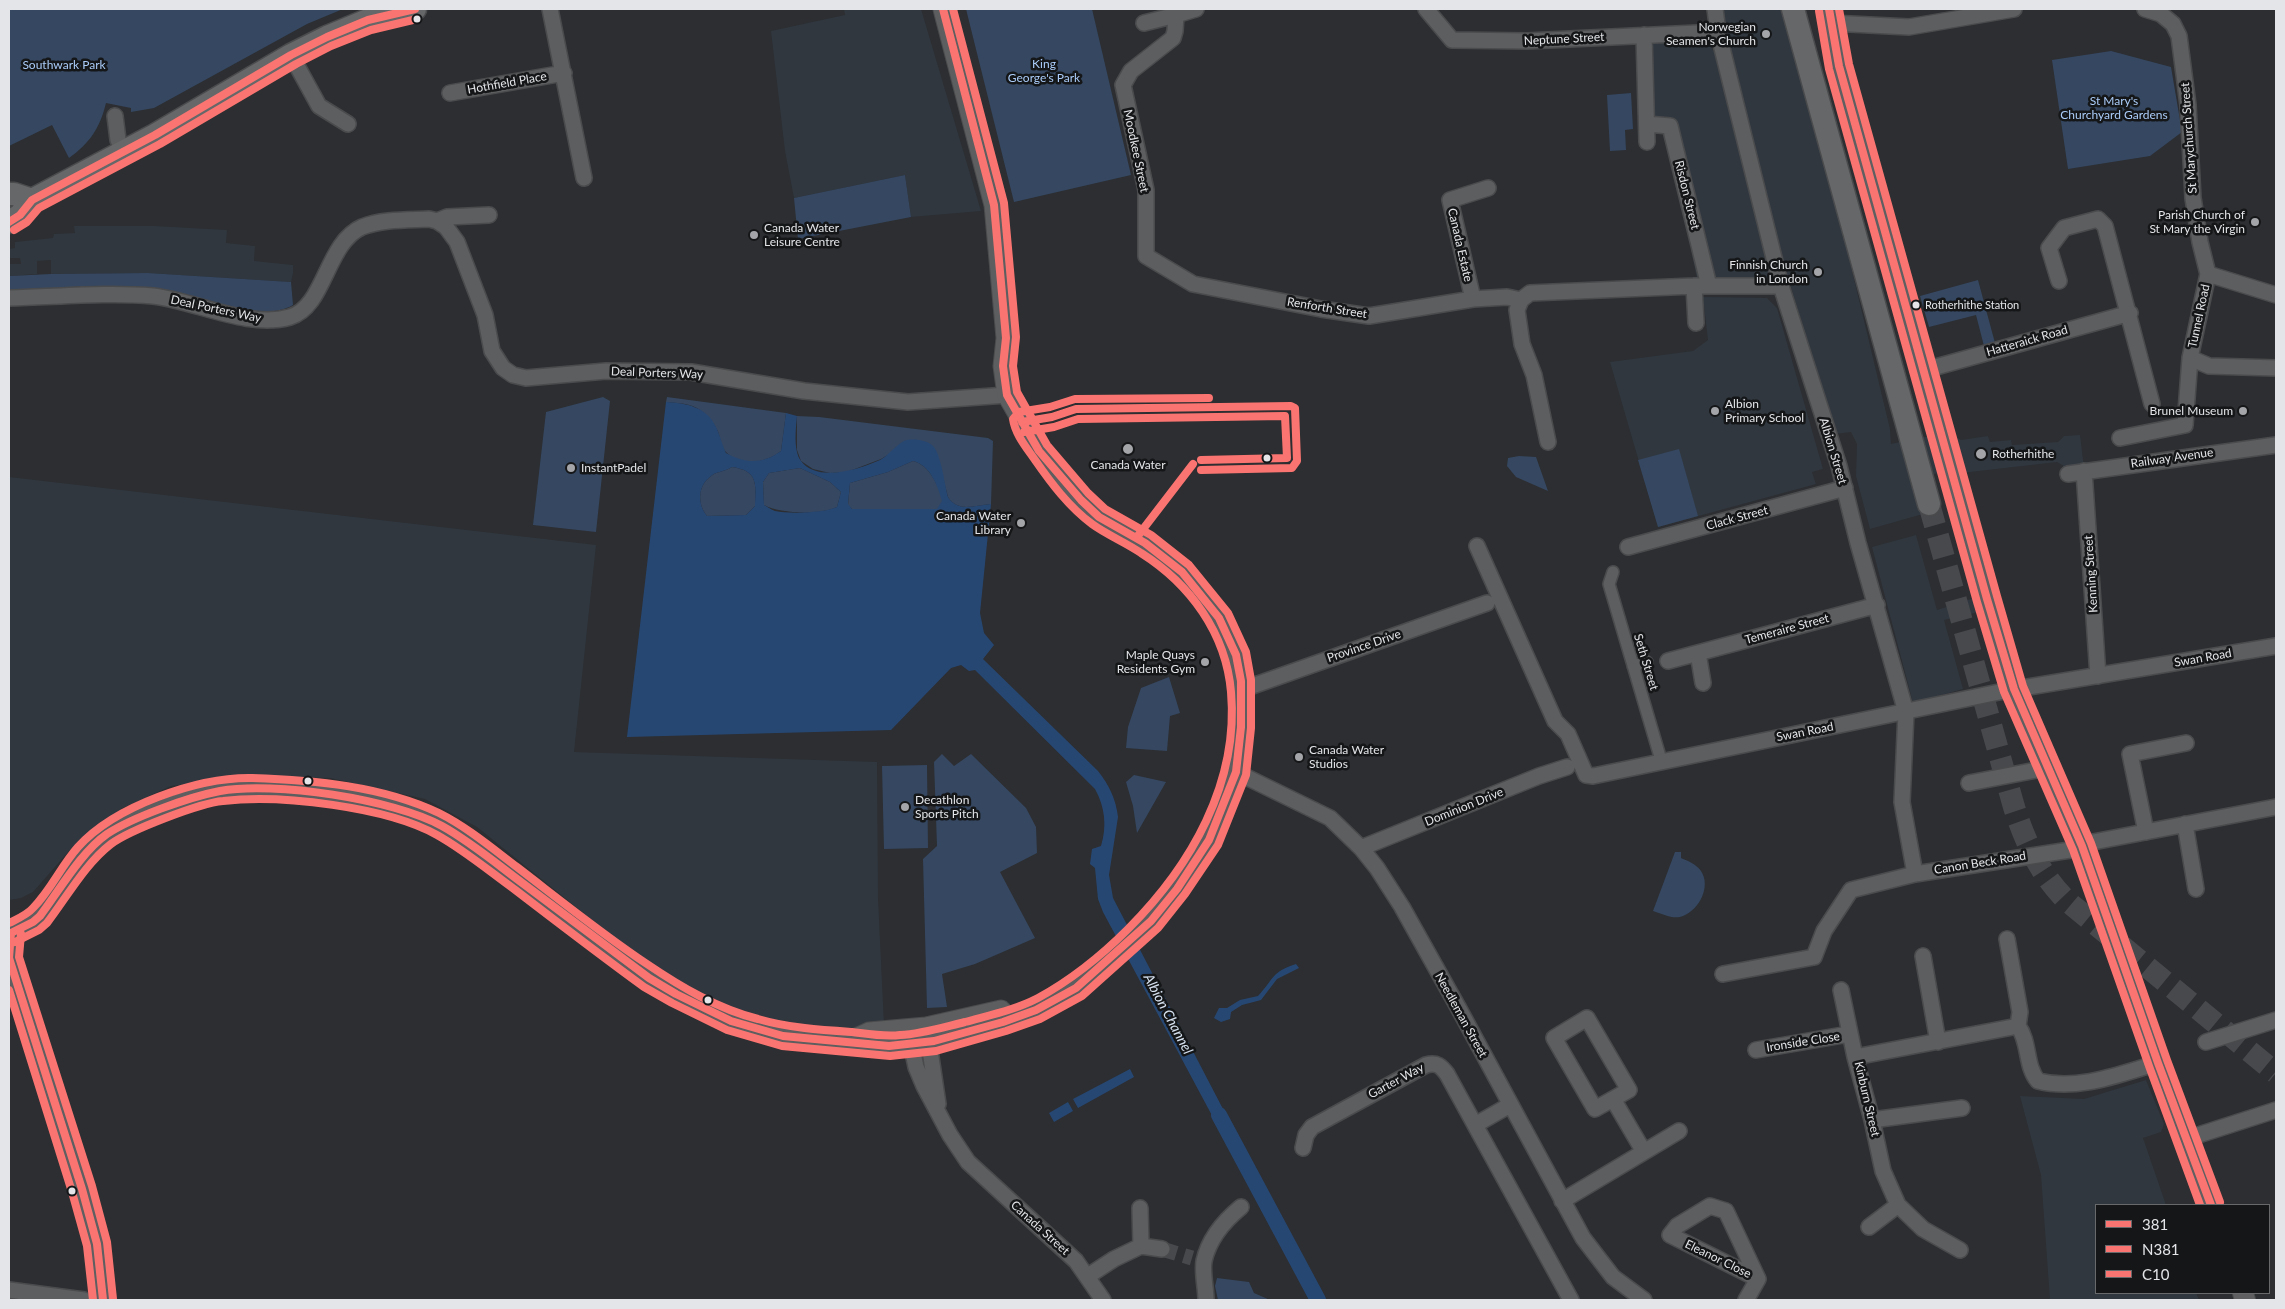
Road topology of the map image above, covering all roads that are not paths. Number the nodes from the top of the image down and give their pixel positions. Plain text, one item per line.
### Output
1 (415, 9) edge
2 (550, 9) edge
3 (943, 9) edge
4 (1196, 9) edge
5 (1426, 9) edge
6 (1715, 9) edge
7 (1793, 9) edge
8 (2014, 9) edge
9 (2145, 9) edge
10 (1176, 15) junction
11 (1947, 15) edge
12 (1830, 16) edge
13 (1144, 23) dead end
14 (1718, 32) junction
15 (1644, 35) junction
16 (290, 55) junction
17 (564, 73) junction
18 (450, 94) dead end
19 (115, 116) dead end
20 (348, 124) dead end
21 (1647, 124) junction
22 (1647, 142) dead end
23 (124, 151) junction
24 (584, 178) dead end
25 (1488, 188) dead end
26 (9, 194) edge
27 (32, 200) junction
28 (488, 214) dead end
29 (438, 221) junction
30 (9, 222) edge
31 (2208, 274) junction
32 (2059, 281) dead end
33 (1193, 284) joint
34 (1702, 286) junction
35 (1781, 286) junction
36 (2276, 295) edge
37 (9, 298) edge
38 (1473, 299) junction
39 (1521, 300) junction
40 (2130, 314) junction
41 (1696, 323) dead end
42 (2190, 358) junction
43 (2276, 368) edge
44 (1925, 370) junction
45 (1007, 395) junction
46 (2152, 404) dead end
47 (2120, 438) dead end
48 (1548, 442) dead end
49 (2276, 445) edge
50 (2084, 471) junction
51 (2068, 474) dead end
52 (1845, 488) junction
53 (1929, 504) tunnel mouth
54 (1477, 546) dead end
55 (1628, 547) dead end
56 (1613, 572) dead end
57 (1487, 603) dead end
58 (1876, 605) junction
59 (2276, 646) edge
60 (1698, 653) junction
61 (1668, 661) dead end
62 (1647, 662) dead end
63 (1633, 666) junction
64 (2098, 676) junction
65 (1704, 683) dead end
66 (1241, 690) junction
67 (2014, 690) junction
68 (1906, 712) junction
69 (2186, 743) dead end
70 (1661, 760) junction
71 (1567, 767) dead end
72 (2047, 768) junction
73 (1236, 772) junction
74 (1968, 783) dead end
75 (2276, 807) edge
76 (2185, 824) junction
77 (2146, 832) junction
78 (2082, 846) junction
79 (1361, 848) junction
80 (1915, 874) junction
81 (2196, 889) dead end
82 (10, 932) edge
83 (2007, 939) dead end
84 (1924, 956) dead end
85 (1723, 974) dead end
86 (1841, 990) dead end
87 (2276, 1020) edge
88 (2018, 1026) junction
89 (1850, 1034) junction
90 (918, 1036) junction
91 (1938, 1042) junction
92 (2206, 1042) dead end
93 (1756, 1050) dead end
94 (1854, 1057) junction
95 (2158, 1063) junction
96 (1613, 1099) junction
97 (1510, 1105) junction
98 (1962, 1108) dead end
99 (2276, 1110) edge
100 (1872, 1120) junction
101 (1476, 1125) junction
102 (1679, 1131) dead end
103 (2186, 1139) junction
104 (1303, 1148) dead end
105 (1644, 1152) junction
106 (1562, 1201) junction
107 (2211, 1204) edge
108 (1898, 1205) junction
109 (1241, 1207) dead end
110 (1140, 1208) dead end
111 (1869, 1227) dead end
112 (1140, 1246) junction
113 (1162, 1249) tunnel mouth
114 (1960, 1250) dead end
115 (1088, 1276) junction
116 (1758, 1279) junction
117 (9, 1290) edge
118 (84, 1300) edge
119 (103, 1300) edge
120 (1103, 1300) edge
121 (1206, 1300) edge
122 (1572, 1300) edge
123 (1644, 1300) edge
124 (1746, 1300) edge

1 - 16 main road
2 - 17 street, Hothfield Place
3 - 45 street
4 - 10 street
5 - 15 street, Neptune Street
6 - 14 street, Albion Street
7 - 53 main road
8 - 11 street
9 - 31 street, St Marychurch Street
10 - 13 street
10 - 33 street, Moodkee Street
11 - 12 street
12 - 44 main road
14 - 15 street, Neptune Street
14 - 35 street, Albion Street
15 - 21 street
16 - 20 street
16 - 23 main road
17 - 18 street, Hothfield Place
17 - 24 street, Hothfield Place
19 - 23 street
21 - 22 street
21 - 34 street, Risdon Street
23 - 27 main road
25 - 38 street, Canada Estate
26 - 27 main road
27 - 30 main road
28 - 29 street, Deal Porters Way
29 - 37 street, Deal Porters Way
29 - 45 street, Deal Porters Way
31 - 36 street
31 - 42 street, Tunnel Road
32 - 40 street
33 - 38 street, Renforth Street
34 - 35 street, Renforth Street
34 - 39 street, Renforth Street
34 - 41 street
35 - 52 street, Albion Street
38 - 39 street, Renforth Street
39 - 48 street
40 - 44 street, Hatteraick Road
40 - 46 street
42 - 43 street, Tunnel Road
42 - 47 street, Tunnel Road
44 - 67 main road
45 - 66 street
49 - 50 street, Railway Avenue
50 - 51 street, Railway Avenue
50 - 64 street, Kenning Street
52 - 55 street, Clack Street
52 - 58 street, Albion Street
54 - 70 street, Swan Road
56 - 63 street, Seth Street
57 - 66 street, Province Drive
58 - 60 street, Temeraire Street
58 - 68 street, Albion Street
59 - 64 street, Swan Road
60 - 61 street, Temeraire Street
60 - 65 street
62 - 63 street
63 - 70 street, Seth Street
64 - 67 street, Swan Road
66 - 73 street
67 - 68 street, Swan Road
67 - 72 main road
68 - 70 street, Swan Road
68 - 80 street, Albion Street
69 - 77 street
71 - 79 street, Dominion Drive
72 - 74 street
72 - 78 main road
73 - 79 street, Needleman Street
73 - 90 street
75 - 76 street, Canon Beck Road
76 - 77 street, Canon Beck Road
76 - 81 street
77 - 78 street, Canon Beck Road
78 - 80 street, Canon Beck Road
78 - 95 main road
79 - 97 street, Needleman Street
80 - 85 street, Canon Beck Road
82 - 90 street
82 - 119 main road
83 - 88 street
84 - 91 street
86 - 89 street
87 - 92 street
88 - 91 street, Kinburn Street
88 - 95 street
89 - 93 street, Ironside Close
89 - 94 street
90 - 115 street, Canada Street
91 - 94 street, Kinburn Street
94 - 100 street, Kinburn Street
95 - 103 main road
96 - 96 street
96 - 105 street
97 - 101 street
97 - 106 street, Needleman Street
98 - 100 street
99 - 103 street
100 - 108 street, Kinburn Street
101 - 104 street, Garter Way
101 - 122 street, Garter Way
102 - 105 street
103 - 107 main road
105 - 106 street
106 - 123 street, Needleman Street
108 - 111 street
108 - 114 street
109 - 121 street
110 - 112 street
112 - 113 street
112 - 115 street
115 - 120 street, Canada Street
116 - 116 street, Eleanor Close
116 - 124 street, Eleanor Close
117 - 118 street

